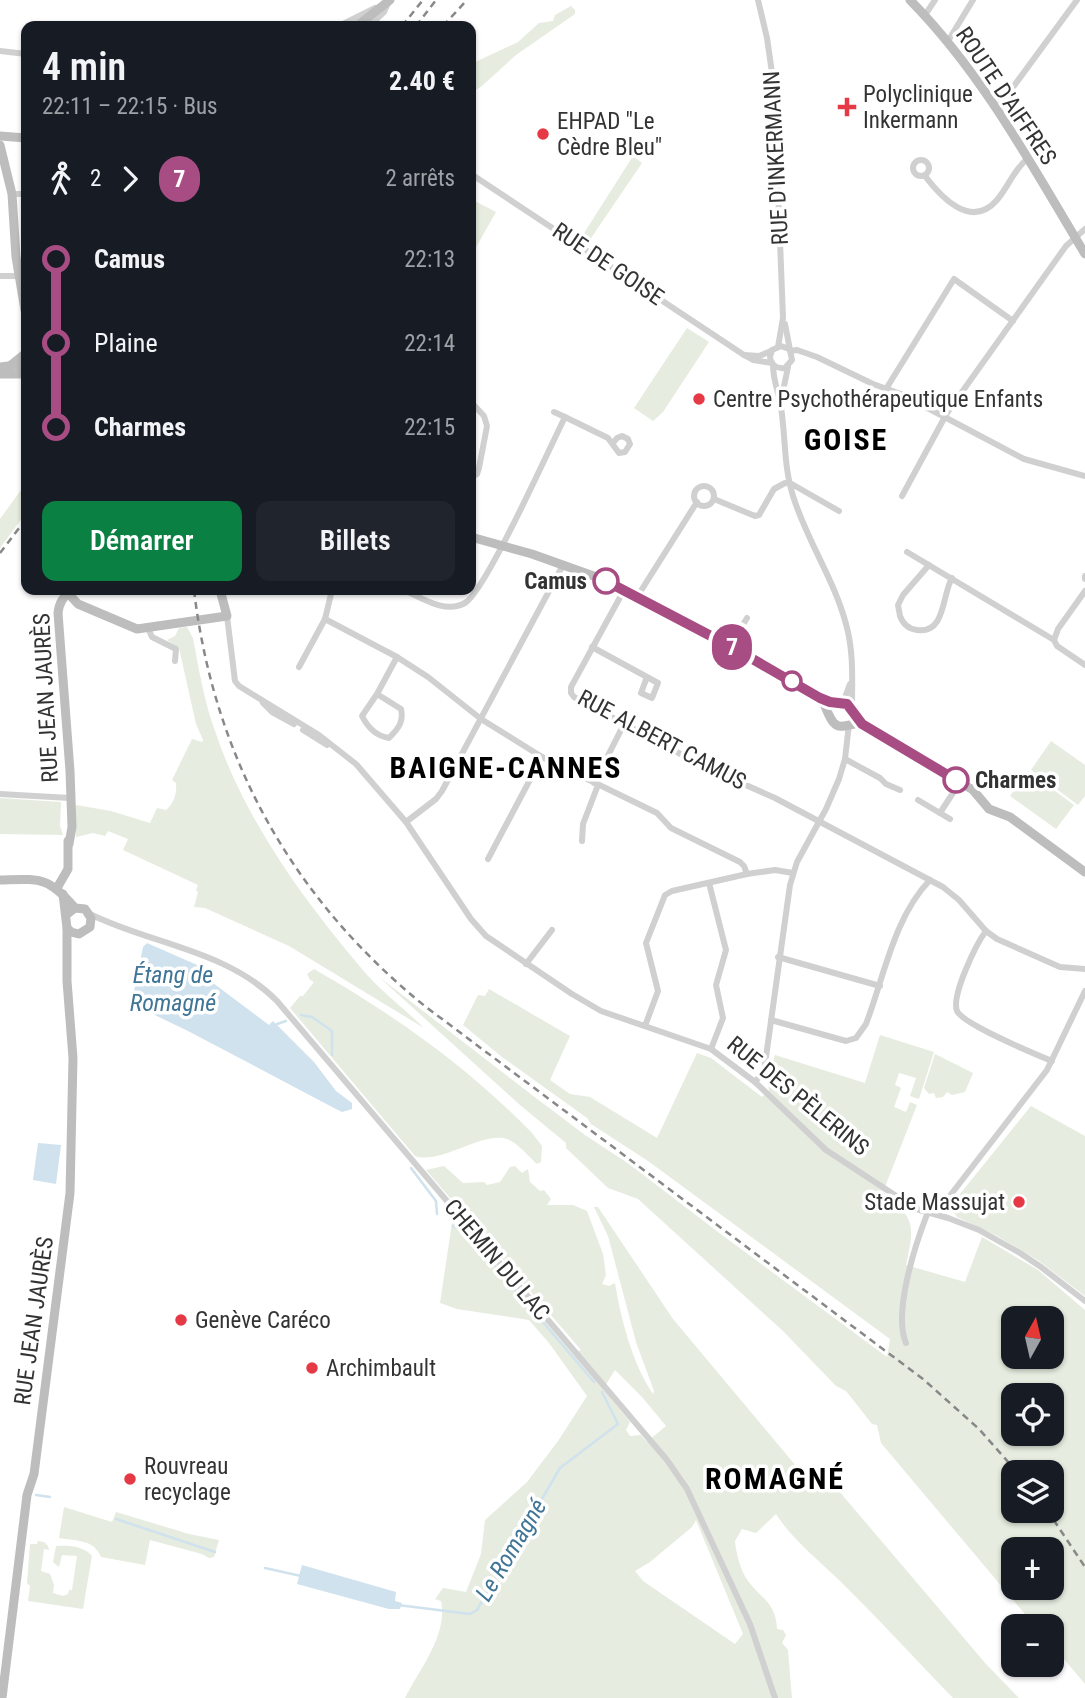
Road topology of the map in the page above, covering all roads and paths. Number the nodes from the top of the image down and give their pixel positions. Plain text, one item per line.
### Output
1 (390, 0) edge
2 (758, 0) edge
3 (909, 0) edge
4 (935, 0) edge
5 (973, 0) edge
6 (1077, 0) edge
7 (925, 15) junction
8 (349, 21) edge
9 (363, 21) edge
10 (374, 21) edge
11 (948, 41) junction
12 (0, 51) edge
13 (21, 53) edge
14 (997, 109) junction
15 (21, 138) edge
16 (1, 139) edge
17 (1027, 159) junction
18 (925, 176) dead end
19 (476, 177) edge
20 (12, 194) junction
21 (21, 194) edge
22 (1085, 229) edge
23 (1075, 238) junction
24 (1085, 254) edge
25 (0, 276) edge
26 (19, 276) junction
27 (21, 287) edge
28 (783, 318) junction
29 (1013, 321) junction
30 (775, 348) junction
31 (789, 350) junction
32 (744, 355) junction
33 (810, 355) junction
34 (21, 356) edge
35 (790, 363) junction
36 (772, 364) junction
37 (5, 366) edge
38 (0, 374) edge
39 (21, 374) edge
40 (886, 389) junction
41 (780, 402) junction
42 (476, 407) edge
43 (554, 412) dead end
44 (947, 416) junction
45 (565, 417) junction
46 (613, 443) dead end
47 (476, 474) edge
48 (1085, 476) edge
49 (790, 483) junction
50 (902, 496) dead end
51 (714, 499) junction
52 (697, 502) junction
53 (839, 511) dead end
54 (476, 538) edge
55 (502, 545) junction
56 (907, 552) dead end
57 (563, 565) junction
58 (929, 565) junction
59 (952, 578) junction
60 (624, 590) junction
61 (1085, 591) edge
62 (476, 592) edge
63 (65, 595) edge
64 (71, 595) edge
65 (221, 595) edge
66 (331, 595) edge
67 (415, 595) edge
68 (473, 595) edge
69 (637, 597) junction
70 (226, 616) junction
71 (747, 618) dead end
72 (325, 619) junction
73 (148, 628) junction
74 (1054, 640) junction
75 (730, 646) junction
76 (592, 647) junction
77 (397, 657) junction
78 (175, 661) dead end
79 (1085, 665) edge
80 (299, 667) dead end
81 (852, 671) junction
82 (647, 677) dead end
83 (377, 694) junction
84 (820, 698) junction
85 (839, 703) junction
86 (853, 711) junction
87 (830, 713) junction
88 (481, 719) junction
89 (850, 723) junction
90 (624, 724) junction
91 (862, 724) junction
92 (836, 725) junction
93 (847, 743) junction
94 (542, 757) junction
95 (845, 759) junction
96 (960, 782) junction
97 (596, 784) junction
98 (901, 790) dead end
99 (0, 793) edge
100 (918, 800) dead end
101 (70, 802) junction
102 (940, 813) junction
103 (950, 819) dead end
104 (819, 821) junction
105 (406, 822) junction
106 (582, 841) dead end
107 (488, 859) dead end
108 (1085, 872) edge
109 (793, 873) junction
110 (747, 874) junction
111 (0, 880) edge
112 (930, 880) junction
113 (709, 883) junction
114 (60, 891) junction
115 (75, 908) junction
116 (89, 914) junction
117 (66, 915) junction
118 (111, 925) junction
119 (90, 927) junction
120 (66, 928) junction
121 (552, 930) dead end
122 (986, 931) junction
123 (76, 934) junction
124 (67, 947) junction
125 (778, 957) junction
126 (526, 964) junction
127 (1085, 969) edge
128 (880, 986) junction
129 (1085, 991) edge
130 (771, 1020) junction
131 (645, 1026) junction
132 (711, 1049) junction
133 (1052, 1061) junction
134 (755, 1082) junction
135 (928, 1213) junction
136 (1085, 1301) edge
137 (906, 1343) dead end
138 (2, 1698) edge
139 (775, 1698) edge

1 - 8 street
1 - 9 street
1 - 10 street
2 - 28 street, RUE D'INKERMANN
3 - 7 street, ROUTE D'AIFFRES
4 - 7 street
5 - 11 street
6 - 14 street
7 - 11 street, ROUTE D'AIFFRES
11 - 14 street, ROUTE D'AIFFRES
12 - 13 street
14 - 17 street, ROUTE D'AIFFRES
15 - 16 street
16 - 20 street
17 - 18 street
17 - 23 street, ROUTE D'AIFFRES
19 - 32 street, RUE DE GOISE
20 - 21 street
20 - 26 street
22 - 23 street
23 - 24 street, ROUTE D'AIFFRES
23 - 29 street
25 - 26 street
26 - 27 street
28 - 30 street, RUE D'INKERMANN
28 - 31 street, RUE D'INKERMANN
29 - 40 street
29 - 44 street
30 - 31 street
30 - 32 street
30 - 36 street
31 - 33 street
31 - 35 street
32 - 36 street, RUE DE GOISE
33 - 35 street
33 - 40 street
34 - 37 street
35 - 36 street
35 - 41 street
36 - 41 street
38 - 39 street
40 - 44 street
41 - 49 street
42 - 47 street
43 - 45 street
44 - 48 street
44 - 50 street
45 - 46 street
45 - 55 street
49 - 51 street
49 - 53 street
49 - 81 street
51 - 52 street
51 - 52 street
52 - 69 street
54 - 55 street
55 - 57 street
55 - 62 street
56 - 58 street
57 - 60 street
57 - 88 street
58 - 59 street
58 - 59 street
59 - 74 street
60 - 69 street
60 - 76 street, RUE ALBERT CAMUS
61 - 74 street
63 - 101 street, RUE JEAN JAURÈS
64 - 73 street
65 - 70 street
66 - 72 street
67 - 68 street
69 - 75 street
70 - 73 street
70 - 105 street, RUE DES PÈLERINS
71 - 75 street
72 - 77 street
72 - 80 street
73 - 78 street
74 - 79 street
75 - 84 street
76 - 82 street
76 - 90 street, RUE ALBERT CAMUS
77 - 83 street
77 - 88 street
81 - 85 street
81 - 86 street
83 - 83 street
84 - 85 street
84 - 87 street
85 - 86 street
85 - 87 street
86 - 89 street
86 - 91 street
87 - 92 street
88 - 94 street
88 - 105 street
89 - 91 street
89 - 92 street
89 - 93 street
90 - 97 street
90 - 104 street, RUE ALBERT CAMUS
91 - 96 street
92 - 93 street
93 - 95 street
94 - 97 street
94 - 107 street
95 - 98 street
95 - 104 street
96 - 102 street
96 - 108 street
97 - 106 street
97 - 110 street
99 - 101 street
100 - 102 street
101 - 114 street, RUE JEAN JAURÈS
102 - 103 street
104 - 109 street
104 - 112 street, RUE ALBERT CAMUS
105 - 126 street, RUE DES PÈLERINS
109 - 110 street
109 - 125 street
110 - 113 street
111 - 114 street
112 - 122 street, RUE ALBERT CAMUS
112 - 128 street
113 - 131 street
113 - 132 street
114 - 115 street
114 - 117 street, RUE JEAN JAURÈS
115 - 116 street
115 - 117 street
116 - 118 street, CHEMIN DU LAC
116 - 119 street
117 - 120 street
118 - 119 street, CHEMIN DU LAC
118 - 139 street, CHEMIN DU LAC
119 - 123 street
120 - 123 street
120 - 124 street, RUE JEAN JAURÈS
121 - 126 street
122 - 127 street
122 - 133 street
123 - 124 street
124 - 138 street, RUE JEAN JAURÈS
125 - 128 street
125 - 130 street
126 - 131 street, RUE DES PÈLERINS
128 - 130 street
129 - 133 street
130 - 134 street
131 - 132 street, RUE DES PÈLERINS
132 - 134 street, RUE DES PÈLERINS
133 - 135 street
134 - 135 street, RUE DES PÈLERINS
135 - 136 street, RUE DES PÈLERINS
135 - 137 street

